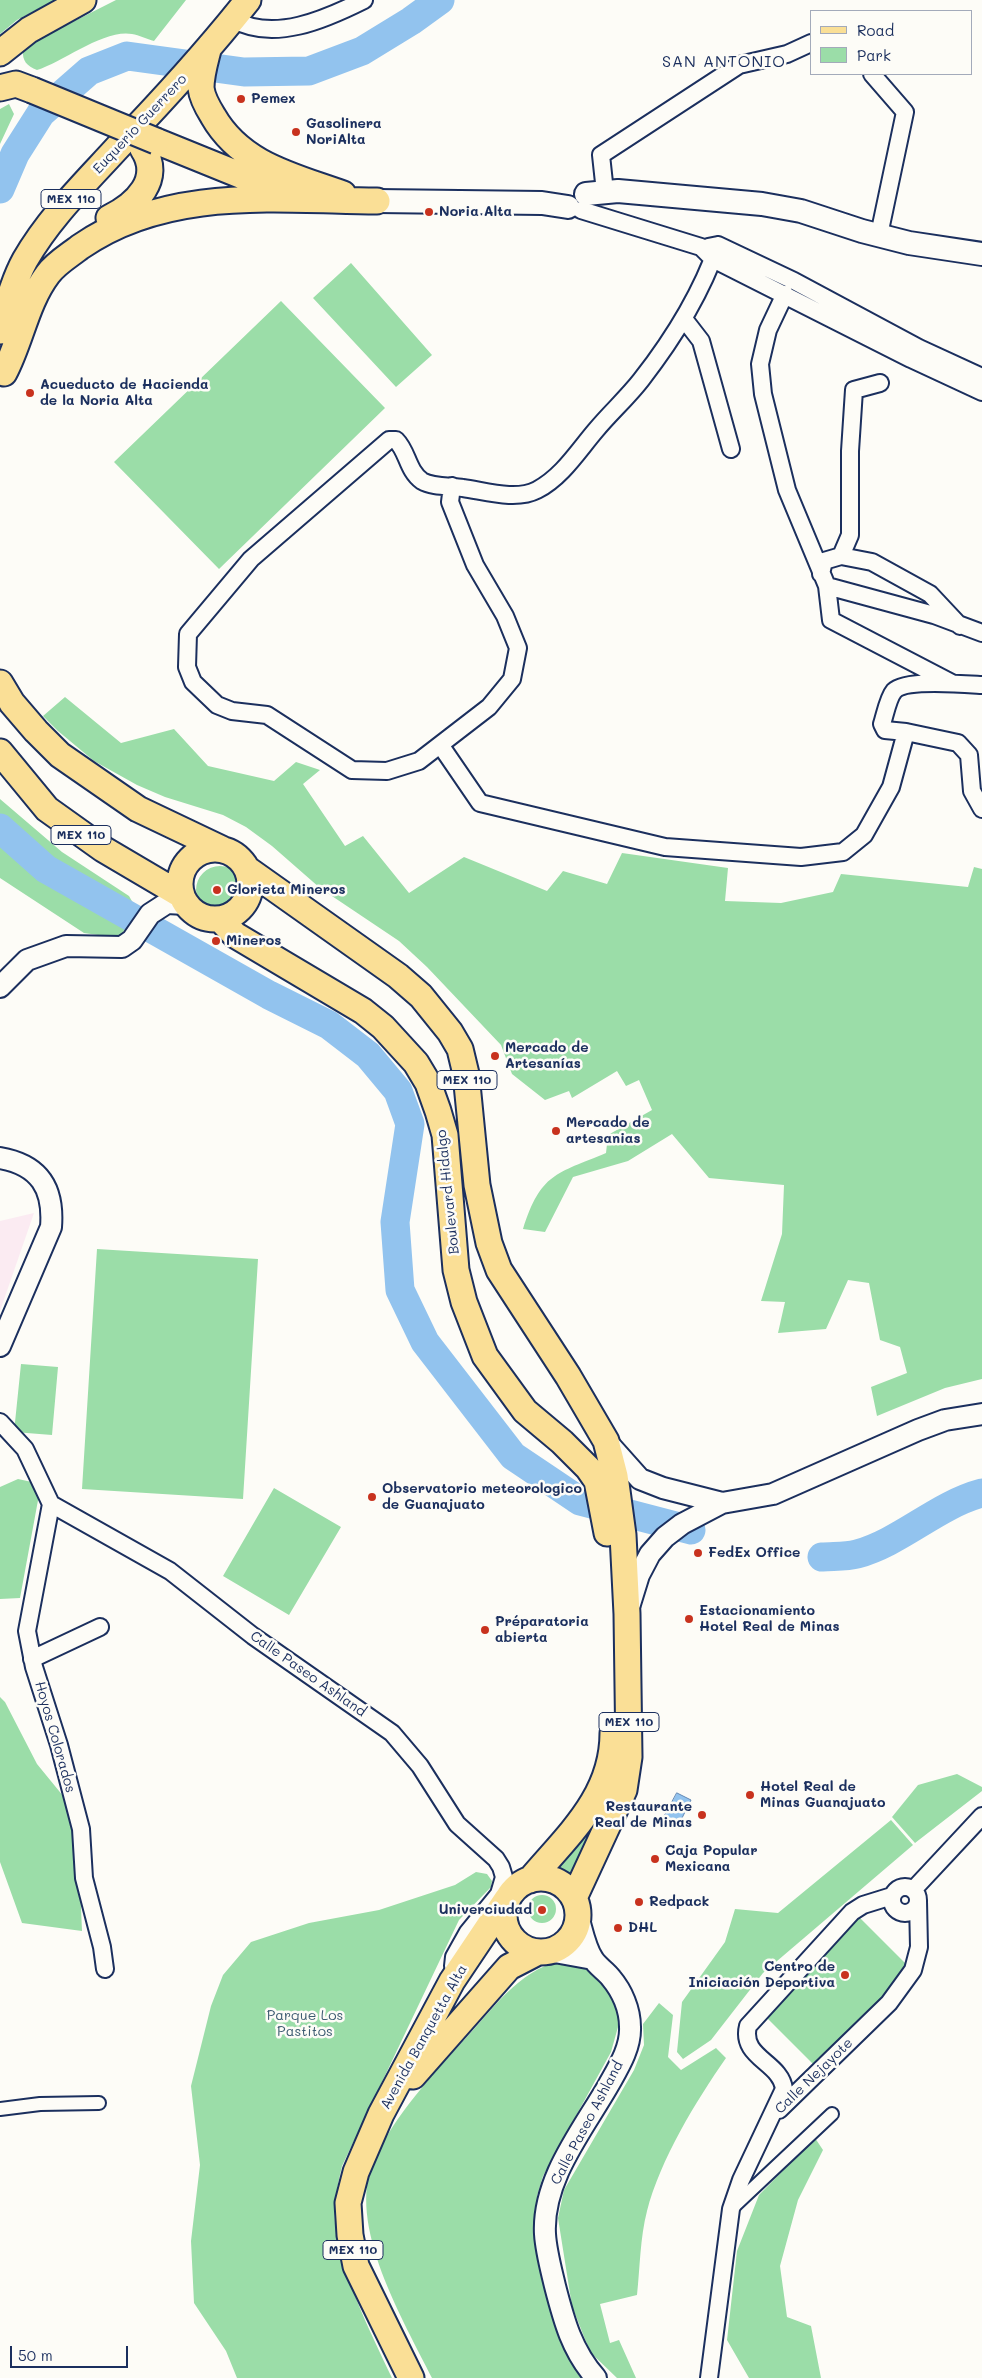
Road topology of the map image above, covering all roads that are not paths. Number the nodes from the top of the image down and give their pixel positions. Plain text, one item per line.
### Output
1 (83, 0) edge
2 (248, 0) edge
3 (364, 0) edge
4 (233, 20) junction
5 (810, 43) edge
6 (212, 45) junction
7 (0, 53) edge
8 (873, 75) edge
9 (0, 88) edge
10 (149, 145) junction
11 (352, 197) junction
12 (582, 199) junction
13 (377, 201) junction
14 (47, 228) junction
15 (878, 235) junction
16 (716, 252) junction
17 (982, 254) edge
18 (785, 294) junction
19 (0, 295) edge
20 (36, 296) junction
21 (684, 318) junction
22 (0, 331) edge
23 (1, 376) edge
24 (982, 377) edge
25 (880, 383) dead end
26 (982, 392) edge
27 (731, 449) dead end
28 (452, 486) junction
29 (841, 556) junction
30 (824, 580) junction
31 (960, 626) junction
32 (982, 633) edge
33 (0, 683) edge
34 (952, 683) junction
35 (982, 685) edge
36 (906, 732) junction
37 (441, 746) junction
38 (0, 752) edge
39 (982, 810) edge
40 (222, 849) junction
41 (247, 868) junction
42 (183, 900) junction
43 (220, 919) junction
44 (0, 987) edge
45 (0, 1158) edge
46 (0, 1346) edge
47 (982, 1414) edge
48 (0, 1422) edge
49 (606, 1441) junction
50 (606, 1479) junction
51 (51, 1504) junction
52 (722, 1504) junction
53 (616, 1536) junction
54 (627, 1614) junction
55 (100, 1627) dead end
56 (32, 1659) junction
57 (982, 1816) edge
58 (530, 1880) junction
59 (916, 1895) junction
60 (507, 1899) junction
61 (576, 1907) junction
62 (543, 1951) junction
63 (593, 1959) junction
64 (105, 1969) dead end
65 (452, 1981) junction
66 (99, 2103) dead end
67 (0, 2109) edge
68 (381, 2114) junction
69 (832, 2114) dead end
70 (772, 2117) junction
71 (731, 2209) junction
72 (411, 2378) edge
73 (596, 2378) edge
74 (709, 2378) edge

1 - 7 main road
2 - 4 main road, Euquerio Guerrero / MEX 110
3 - 4 street
4 - 6 main road, Euquerio Guerrero / MEX 110
5 - 12 street
6 - 11 main road
6 - 14 main road, Euquerio Guerrero / MEX 110
8 - 15 street
9 - 10 main road, bridge
10 - 11 main road
10 - 20 main road
11 - 13 main road
12 - 13 main road
12 - 15 main road
12 - 16 street
13 - 20 main road
14 - 19 main road
14 - 22 main road, Euquerio Guerrero / MEX 110
15 - 17 main road
16 - 18 street
16 - 21 street
16 - 24 street
18 - 26 street
18 - 30 street
20 - 23 main road
21 - 27 street
21 - 28 street
25 - 29 street
28 - 37 street
28 - 37 street
29 - 30 street
29 - 31 street
30 - 31 street
30 - 34 street
31 - 32 street
33 - 40 main road, MEX 110
34 - 35 street
34 - 36 street
36 - 37 street
36 - 39 street
38 - 42 main road, MEX 110
40 - 41 main road, MEX 110
40 - 42 main road
41 - 43 main road
41 - 49 main road, MEX 110
42 - 43 main road, MEX 110
42 - 44 street
43 - 50 main road, Boulevard Hidalgo / MEX 110
45 - 46 street
47 - 52 street
48 - 51 street
49 - 50 main road, MEX 110
49 - 52 street
50 - 53 main road, MEX 110
51 - 56 street, Hoyos Colorados
51 - 65 street, Calle Paseo Ashland
52 - 54 street
53 - 54 main road, MEX 110
53 - 58 main road, MEX 110
54 - 61 main road, MEX 110
55 - 56 street
56 - 64 street, Hoyos Colorados
57 - 59 street
58 - 60 main road, MEX 110
58 - 61 main road
59 - 70 street, Calle Nejayote
59 - 70 street, Calle Nejayote
60 - 62 main road
60 - 65 main road, Avenida Banquetta Alta / MEX 110
61 - 62 main road, MEX 110
61 - 63 street, Calle Paseo Ashland
62 - 63 street
62 - 68 main road, Avenida Banquetta Alta / MEX 110
63 - 73 street, Calle Paseo Ashland
65 - 68 main road, Avenida Banquetta Alta / MEX 110
66 - 67 street
68 - 72 main road, MEX 110
69 - 71 street
70 - 71 street
71 - 74 street

